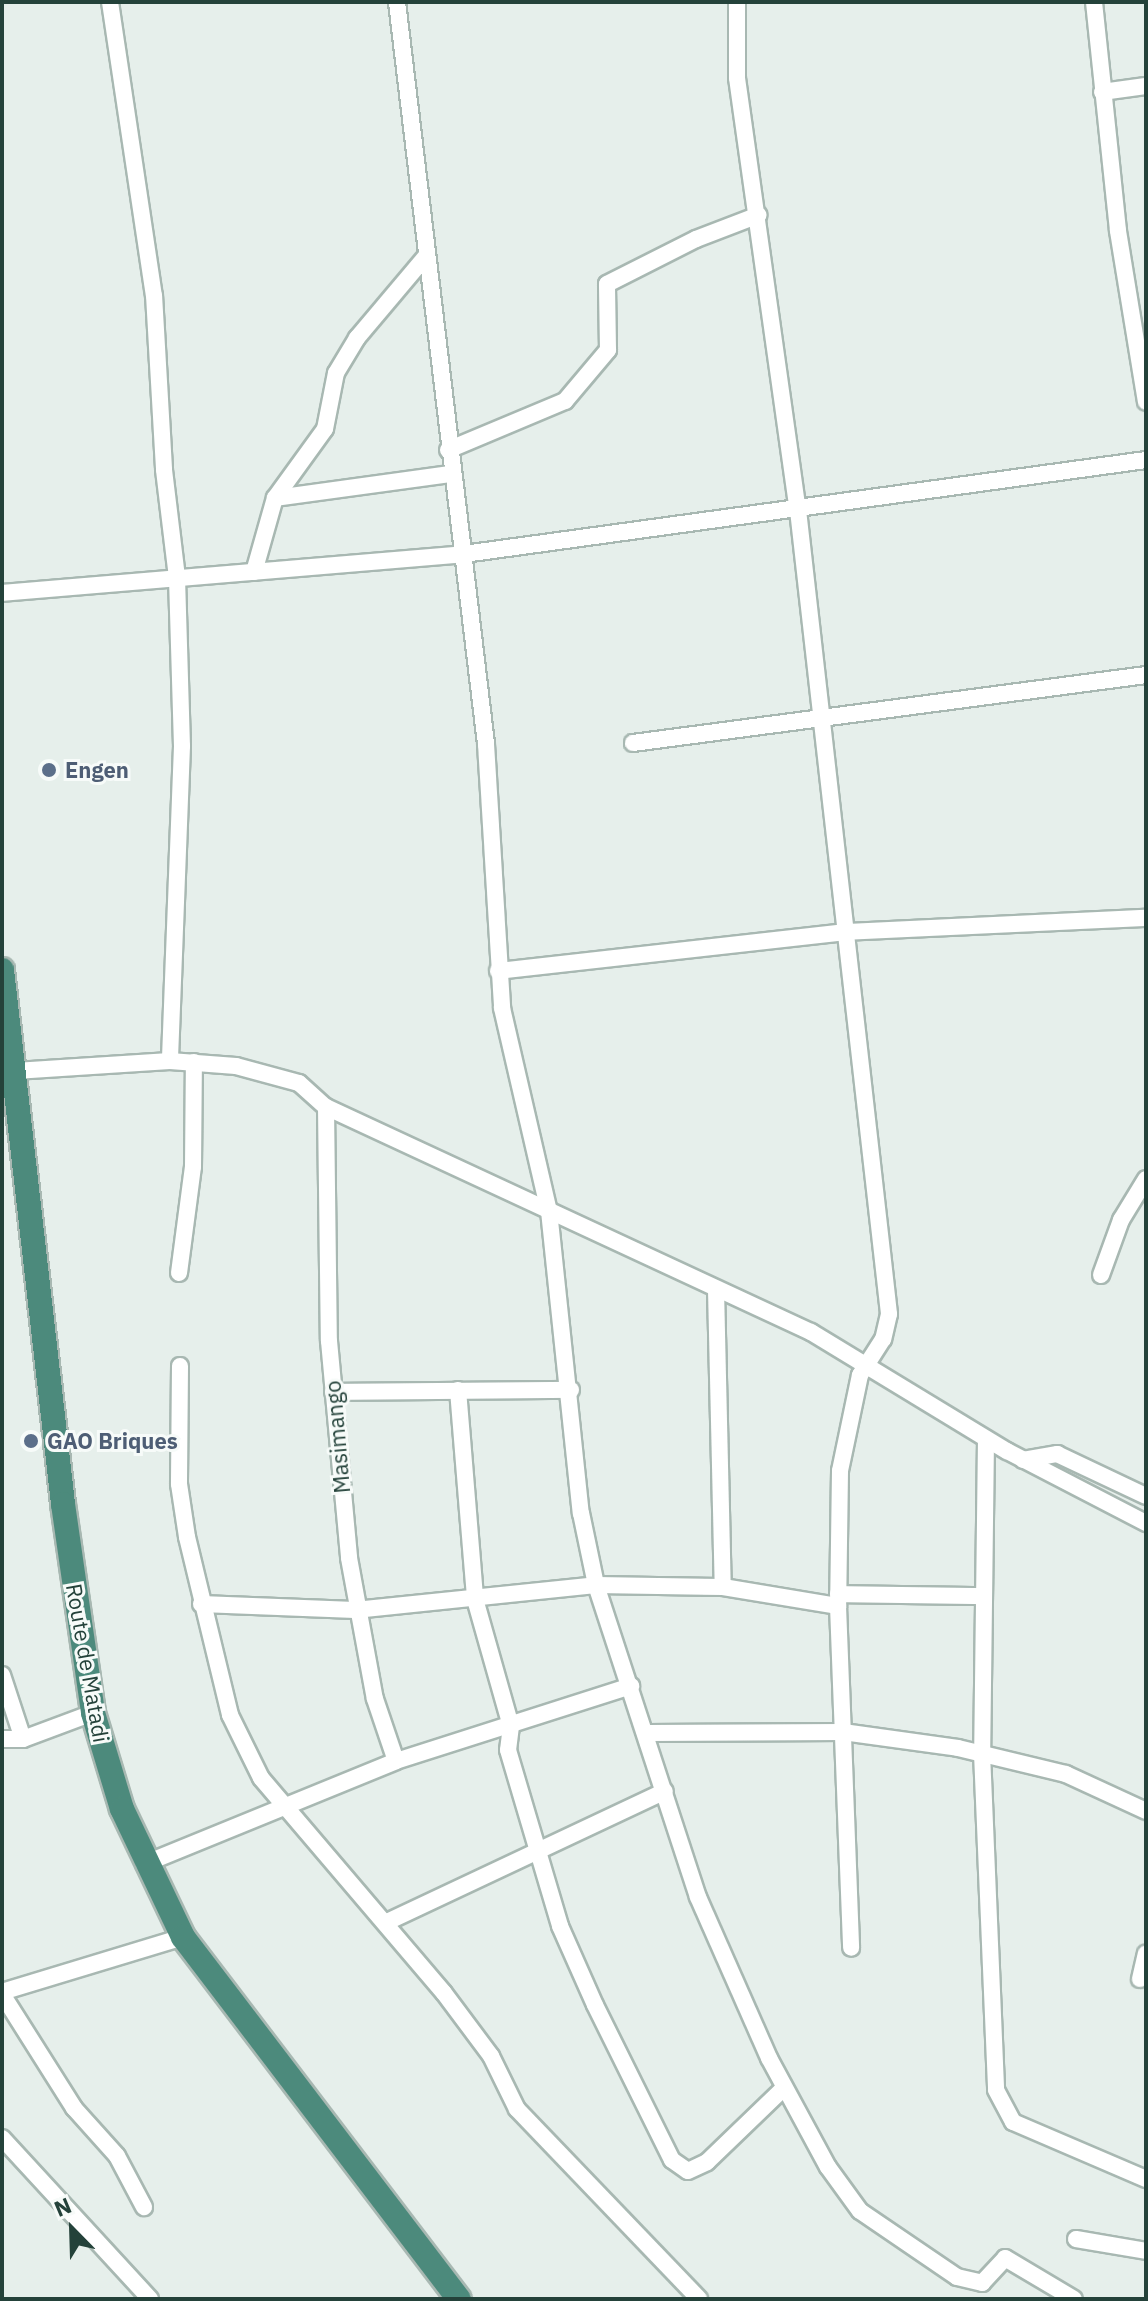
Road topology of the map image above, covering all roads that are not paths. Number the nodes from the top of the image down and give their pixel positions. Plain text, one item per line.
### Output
1 (110, 2) edge
2 (397, 2) edge
3 (737, 2) edge
4 (1094, 2) edge
5 (1146, 86) edge
6 (1102, 92) junction
7 (759, 215) junction
8 (426, 256) junction
9 (1146, 402) edge
10 (448, 450) junction
11 (1146, 460) edge
12 (451, 474) junction
13 (275, 498) junction
14 (798, 510) junction
15 (464, 554) junction
16 (254, 572) junction
17 (177, 578) junction
18 (2, 593) edge
19 (1146, 675) edge
20 (823, 715) junction
21 (633, 743) dead end
22 (1146, 918) edge
23 (845, 932) junction
24 (2, 970) edge
25 (498, 971) junction
26 (4, 1013) edge
27 (170, 1061) junction
28 (194, 1062) junction
29 (15, 1071) junction
30 (326, 1107) junction
31 (1146, 1179) edge
32 (549, 1211) junction
33 (179, 1273) dead end
34 (1101, 1275) dead end
35 (716, 1289) junction
36 (180, 1366) dead end
37 (868, 1367) junction
38 (458, 1390) junction
39 (571, 1390) junction
40 (333, 1392) junction
41 (986, 1439) junction
42 (1023, 1460) junction
43 (1146, 1496) edge
44 (1146, 1523) edge
45 (596, 1585) junction
46 (723, 1587) junction
47 (983, 1596) junction
48 (475, 1599) junction
49 (838, 1600) junction
50 (201, 1604) junction
51 (355, 1610) junction
52 (2, 1675) edge
53 (631, 1686) junction
54 (93, 1713) junction
55 (511, 1726) junction
56 (843, 1732) junction
57 (648, 1733) junction
58 (2, 1739) edge
59 (23, 1739) junction
60 (982, 1753) junction
61 (396, 1761) junction
62 (665, 1791) junction
63 (281, 1804) junction
64 (1146, 1811) edge
65 (540, 1850) junction
66 (144, 1864) junction
67 (387, 1922) junction
68 (183, 1937) junction
69 (851, 1948) dead end
70 (1146, 1954) edge
71 (1140, 1979) dead end
72 (2, 1993) edge
73 (784, 2088) junction
74 (2, 2138) edge
75 (1146, 2179) edge
76 (144, 2207) dead end
77 (1076, 2239) dead end
78 (1146, 2251) edge
79 (982, 2283) junction
80 (150, 2299) edge
81 (459, 2299) edge
82 (699, 2299) edge
83 (975, 2299) edge
84 (1074, 2299) edge

1 - 17 street
2 - 8 street
3 - 7 street
4 - 6 street
5 - 6 street
6 - 9 street
7 - 10 street
7 - 14 street
8 - 10 street
8 - 13 street
10 - 12 street
11 - 14 street
12 - 13 street
12 - 15 street
13 - 16 street
14 - 15 street
14 - 20 street
15 - 16 street
15 - 25 street
16 - 17 street
17 - 18 street
17 - 27 street
19 - 20 street
20 - 21 street
20 - 23 street
22 - 23 street
23 - 25 street
23 - 37 street
24 - 26 highway, Route de Matadi
25 - 32 street
26 - 29 highway, Route de Matadi
27 - 28 street
27 - 29 street
28 - 30 street
28 - 33 street
29 - 54 highway, Route de Matadi
30 - 32 street
30 - 40 street, Masimango
31 - 34 street
32 - 35 street
32 - 39 street
35 - 37 street
35 - 46 street
36 - 50 street
37 - 41 street
37 - 49 street
38 - 39 street
38 - 40 street
38 - 48 street
39 - 45 street
40 - 51 street, Masimango
41 - 42 street
41 - 47 street
42 - 43 street
42 - 44 street
45 - 46 street
45 - 48 street
45 - 53 street
46 - 49 street
47 - 49 street
47 - 60 street
48 - 51 street
48 - 55 street
49 - 56 street
50 - 51 street
50 - 63 street
51 - 61 street, Masimango
52 - 59 street
53 - 55 street
53 - 57 street
54 - 59 street
54 - 66 highway, Route de Matadi
55 - 61 street
55 - 65 street
56 - 57 street
56 - 60 street
56 - 69 street
57 - 62 street
58 - 59 street
60 - 64 street
60 - 75 street
61 - 63 street
62 - 65 street
62 - 73 street
63 - 66 street
63 - 67 street
65 - 67 street
65 - 73 street
66 - 68 highway, Route de Matadi
67 - 82 street
68 - 72 street
68 - 81 highway, Route de Matadi
70 - 71 street
72 - 76 street
73 - 79 street
74 - 80 street
77 - 78 street
79 - 83 street
79 - 84 street

